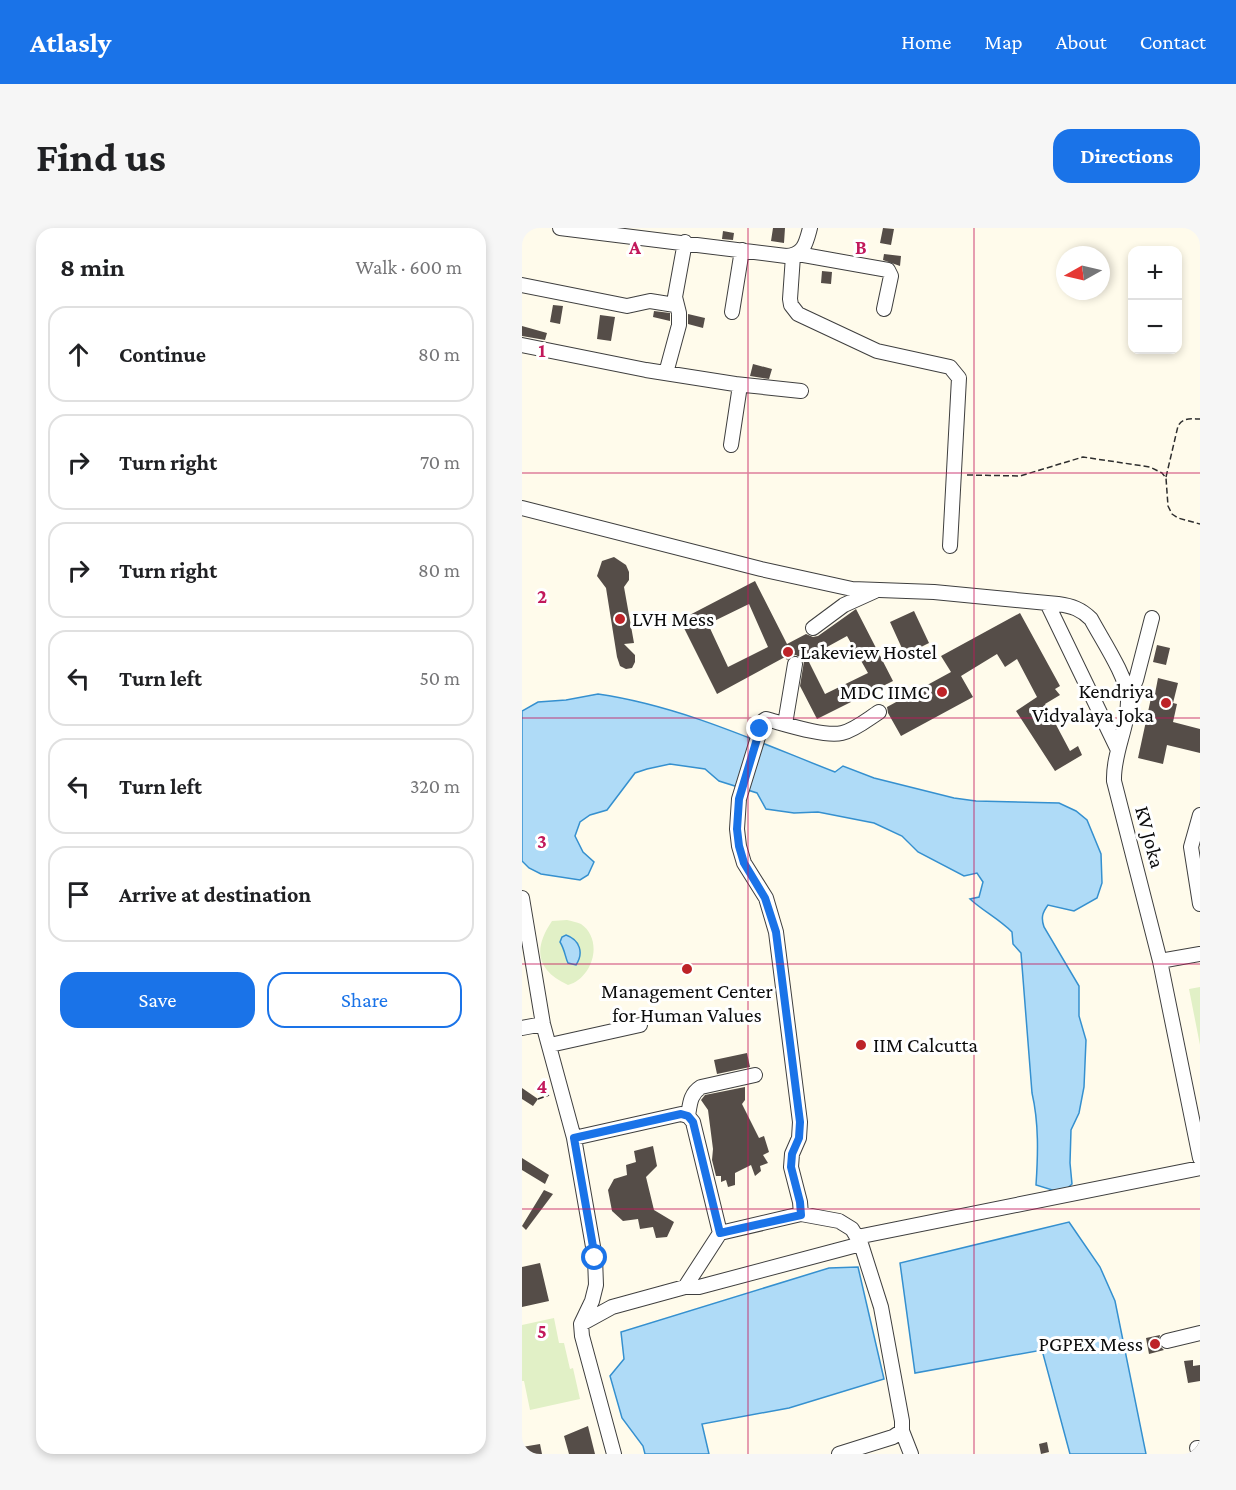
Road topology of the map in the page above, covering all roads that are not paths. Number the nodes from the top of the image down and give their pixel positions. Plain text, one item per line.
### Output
1 (560, 228) edge
2 (810, 228) edge
3 (685, 242) junction
4 (742, 250) junction
5 (796, 255) junction
6 (522, 285) edge
7 (675, 305) junction
8 (884, 309) dead end
9 (732, 312) dead end
10 (522, 345) edge
11 (666, 373) junction
12 (735, 384) junction
13 (801, 391) dead end
14 (731, 445) dead end
15 (522, 508) edge
16 (950, 546) dead end
17 (876, 590) junction
18 (1047, 603) junction
19 (1152, 618) dead end
20 (813, 628) dead end
21 (795, 663) dead end
22 (1128, 699) junction
23 (879, 712) dead end
24 (785, 724) junction
25 (1117, 748) junction
26 (1200, 815) edge
27 (522, 898) edge
28 (1200, 904) edge
29 (1200, 954) edge
30 (1160, 961) junction
31 (543, 1024) junction
32 (640, 1025) dead end
33 (522, 1028) edge
34 (550, 1045) junction
35 (755, 1075) dead end
36 (688, 1116) junction
37 (574, 1138) junction
38 (1200, 1158) edge
39 (1200, 1168) edge
40 (801, 1215) junction
41 (720, 1233) junction
42 (859, 1240) junction
43 (685, 1287) junction
44 (581, 1324) junction
45 (1200, 1333) edge
46 (1167, 1341) dead end
47 (902, 1431) junction
48 (614, 1454) edge
49 (839, 1454) edge
50 (911, 1454) edge

1 - 3 street
2 - 5 street
3 - 4 street
3 - 7 street
4 - 5 street
4 - 9 street
5 - 8 street
5 - 16 street
6 - 7 street
7 - 11 street
10 - 11 street
11 - 12 street
12 - 13 street
12 - 14 street
15 - 17 street, KV Joka
17 - 18 street, KV Joka
17 - 20 street
18 - 22 street, KV Joka
18 - 25 street
19 - 22 street
21 - 24 street
22 - 25 street, KV Joka
23 - 24 street
24 - 40 street
25 - 30 street, KV Joka
26 - 28 street
27 - 31 street
29 - 30 street
30 - 38 street, KV Joka
31 - 33 street
31 - 34 street
32 - 34 street
34 - 37 street
35 - 36 street
36 - 37 street
36 - 41 street
37 - 44 street
39 - 42 street
40 - 41 street
40 - 42 street
41 - 43 street
42 - 43 street
42 - 47 street
43 - 44 street
44 - 48 street
45 - 46 street
47 - 49 street
47 - 50 street

